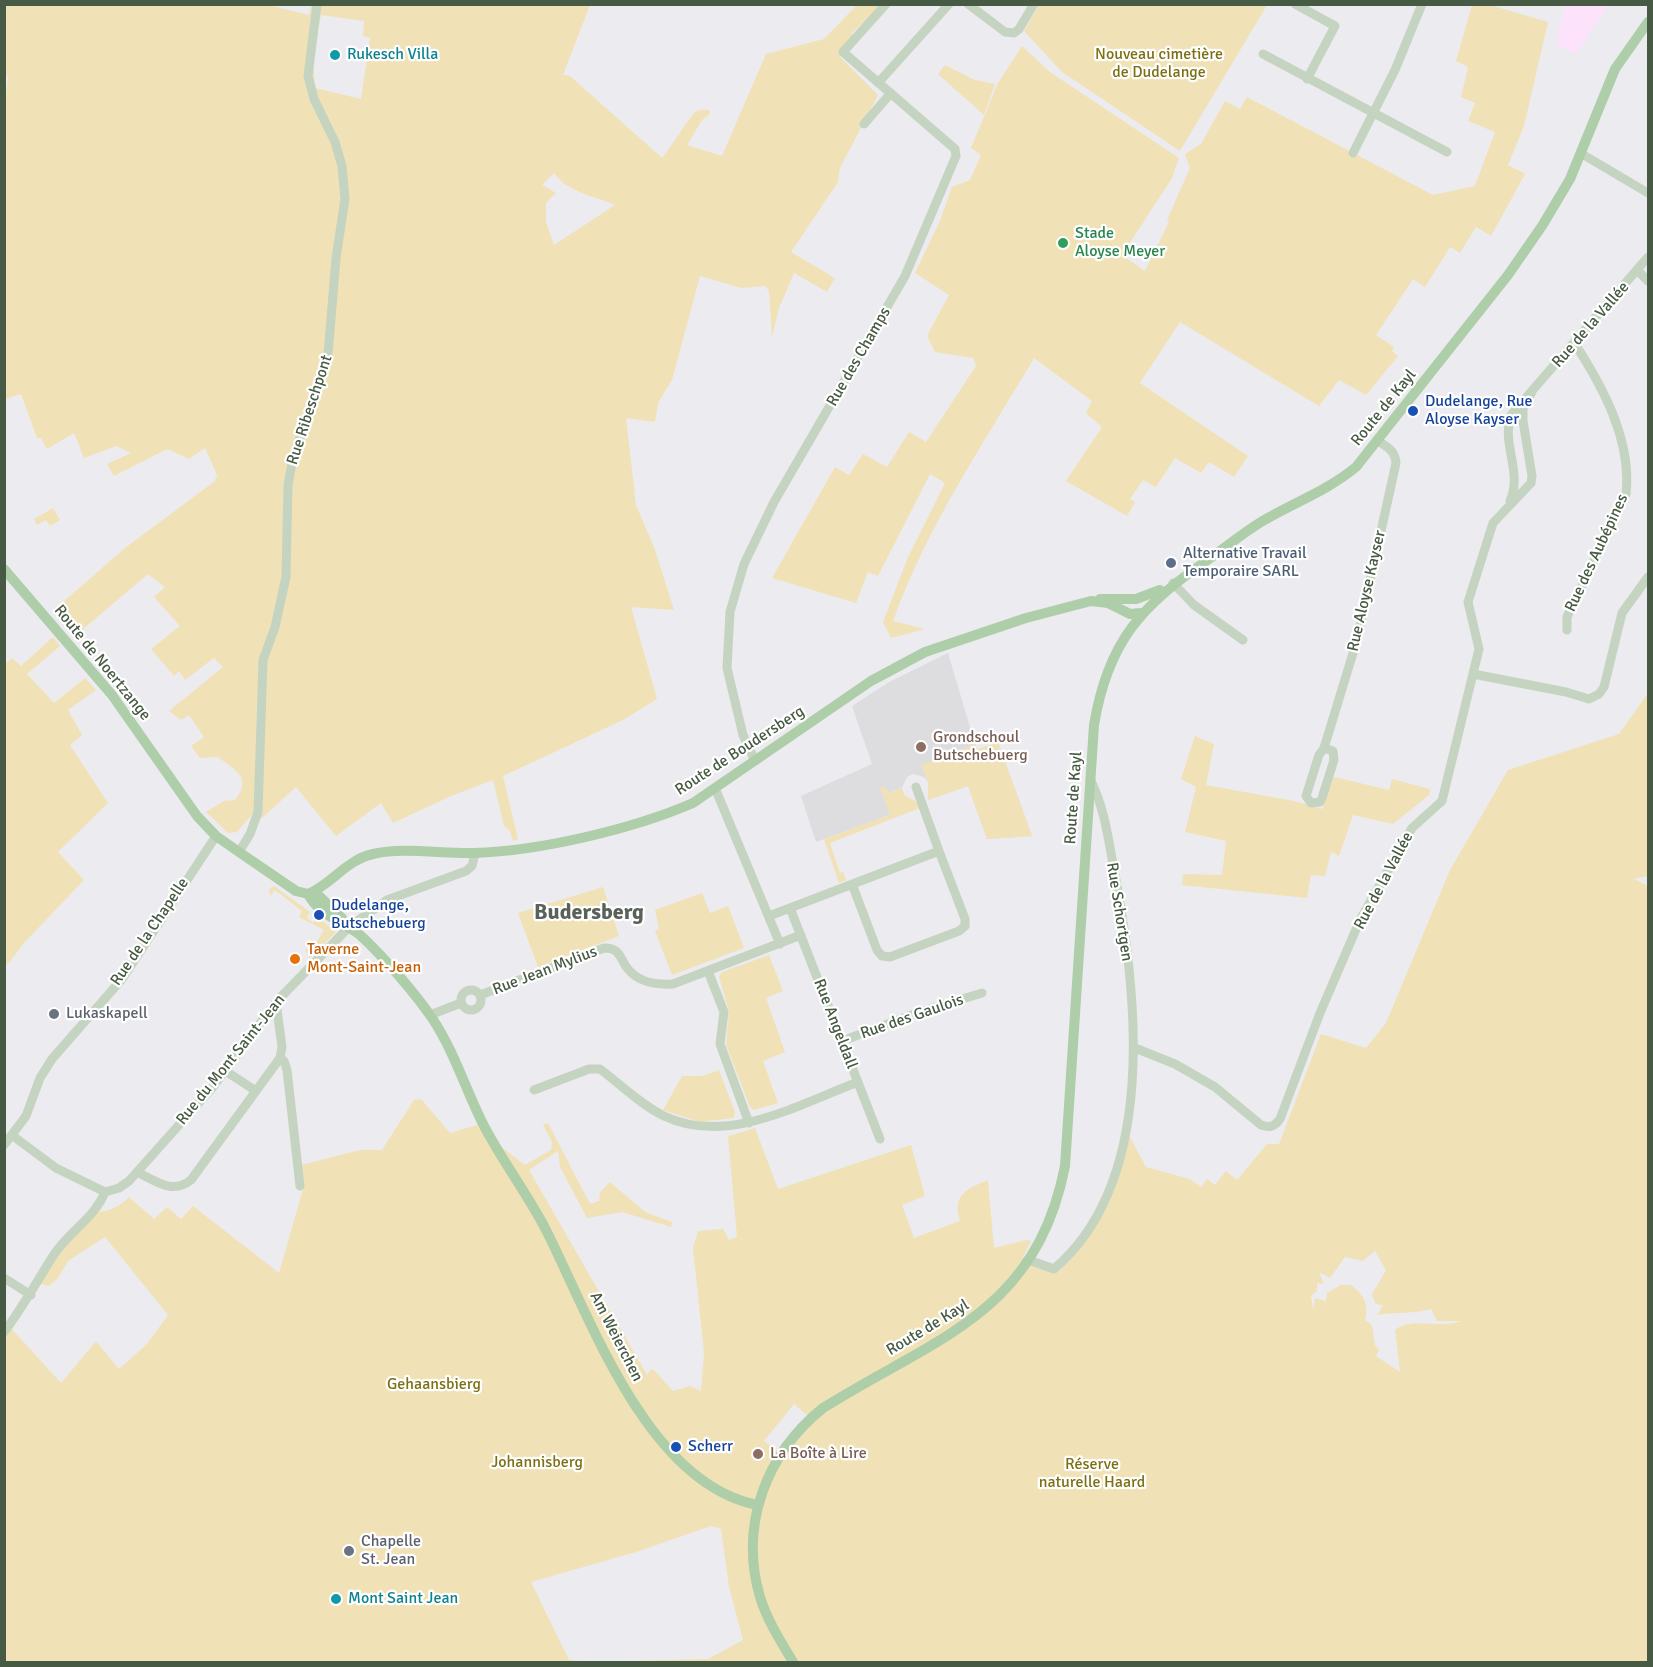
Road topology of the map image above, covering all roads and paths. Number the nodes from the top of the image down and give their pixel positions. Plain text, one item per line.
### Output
1 (317, 4) edge
2 (885, 4) edge
3 (949, 4) edge
4 (968, 4) edge
5 (1034, 4) edge
6 (1295, 4) edge
7 (1422, 4) edge
8 (1648, 22) edge
9 (1263, 54) dead end
10 (1307, 79) junction
11 (878, 83) junction
12 (891, 93) junction
13 (1372, 114) junction
14 (864, 124) dead end
15 (1447, 152) dead end
16 (1353, 153) dead end
17 (1582, 154) junction
18 (1648, 193) edge
19 (1648, 257) edge
20 (1637, 270) junction
21 (1648, 281) edge
22 (1575, 344) junction
23 (1532, 392) junction
24 (1524, 429) junction
25 (1508, 435) junction
26 (1378, 441) junction
27 (1516, 481) junction
28 (1531, 483) junction
29 (1509, 505) junction
30 (4, 569) edge
31 (1648, 577) edge
32 (1173, 583) junction
33 (1134, 599) junction
34 (1091, 601) junction
35 (1141, 613) junction
36 (1567, 630) dead end
37 (1243, 640) dead end
38 (1473, 674) junction
39 (1324, 748) junction
40 (755, 761) junction
41 (1090, 778) junction
42 (916, 787) dead end
43 (715, 788) junction
44 (216, 836) junction
45 (939, 851) junction
46 (239, 852) junction
47 (475, 853) junction
48 (852, 884) junction
49 (311, 893) junction
50 (790, 908) junction
51 (769, 916) junction
52 (349, 927) junction
53 (801, 935) junction
54 (780, 944) junction
55 (708, 971) junction
56 (982, 993) dead end
57 (276, 1002) junction
58 (430, 1015) junction
59 (842, 1041) junction
60 (1135, 1048) junction
61 (280, 1058) junction
62 (224, 1070) junction
63 (858, 1082) junction
64 (534, 1090) dead end
65 (256, 1091) junction
66 (748, 1123) junction
67 (13, 1136) junction
68 (880, 1139) dead end
69 (4, 1145) edge
70 (137, 1172) junction
71 (300, 1186) dead end
72 (105, 1192) junction
73 (1029, 1260) junction
74 (4, 1278) edge
75 (31, 1295) junction
76 (4, 1332) edge
77 (757, 1505) junction
78 (793, 1662) edge

1 - 46 street, Rue Ribeschpont
2 - 11 street, Rue des Champs
3 - 11 street
4 - 5 street
6 - 10 street
7 - 13 street
8 - 17 main road, Route de Kayl
9 - 10 street
10 - 13 street
11 - 12 street, Rue des Champs
12 - 14 street
12 - 40 street, Rue des Champs
13 - 15 street
13 - 16 street
17 - 18 street
17 - 26 main road, Route de Kayl
19 - 20 street, Rue de la Vallée
20 - 21 street
20 - 22 street, Rue de la Vallée
22 - 23 street, Rue de la Vallée
22 - 36 street, Rue des Aubépines
23 - 24 street, Rue de la Vallée
23 - 25 street, Rue de la Vallée
24 - 25 street
24 - 28 street, Rue de la Vallée
25 - 27 street, Rue de la Vallée
26 - 32 main road, Route de Kayl
26 - 39 street, Rue Aloyse Kayser
27 - 28 street
27 - 29 street, Rue de la Vallée
28 - 29 street, Rue de la Vallée
29 - 38 street, Rue de la Vallée
30 - 44 main road, Route de Noertzange
31 - 38 street
32 - 33 main road
32 - 35 main road, Route de Kayl
32 - 37 street
33 - 34 main road
33 - 35 main road
34 - 35 main road, Route de Boudersberg
34 - 40 main road, Route de Boudersberg
35 - 41 main road, Route de Kayl
38 - 60 street, Rue de la Vallée
39 - 39 street, Rue Aloyse Kayser
40 - 43 main road, Route de Boudersberg
41 - 60 street, Rue Schortgen
41 - 73 main road, Route de Kayl
42 - 45 street
43 - 47 main road, Route de Boudersberg
43 - 51 street
44 - 46 main road, Route de Noertzange
44 - 67 street, Rue de la Chapelle
45 - 48 street
45 - 48 street
46 - 49 main road, Route de Noertzange
47 - 49 main road, Route de Boudersberg
47 - 52 street, Rue du Mont Saint-Jean
48 - 50 street
49 - 52 main road
50 - 51 street
50 - 53 street, Rue Angeldall
51 - 54 street
52 - 57 street, Rue du Mont Saint-Jean
52 - 58 main road
53 - 54 street, Rue Jean Mylius
53 - 59 street, Rue Angeldall
54 - 55 street, Rue Jean Mylius
55 - 58 street, Rue Jean Mylius
55 - 66 street
56 - 59 street, Rue des Gaulois
57 - 61 street
57 - 62 street, Rue du Mont Saint-Jean
58 - 77 main road, Am Weierchen
59 - 63 street, Rue Angeldall
60 - 73 street, Rue Schortgen
61 - 65 street
61 - 71 street
62 - 65 street
62 - 70 street, Rue du Mont Saint-Jean
63 - 66 street
63 - 68 street, Rue Angeldall
64 - 66 street
65 - 70 street
67 - 69 street, Rue de la Chapelle
67 - 72 street
70 - 72 street, Rue du Mont Saint-Jean
72 - 75 street, Rue du Mont Saint-Jean
73 - 77 main road, Route de Kayl
74 - 75 street
75 - 76 street, Rue du Mont Saint-Jean
77 - 78 main road, Route de Kayl

